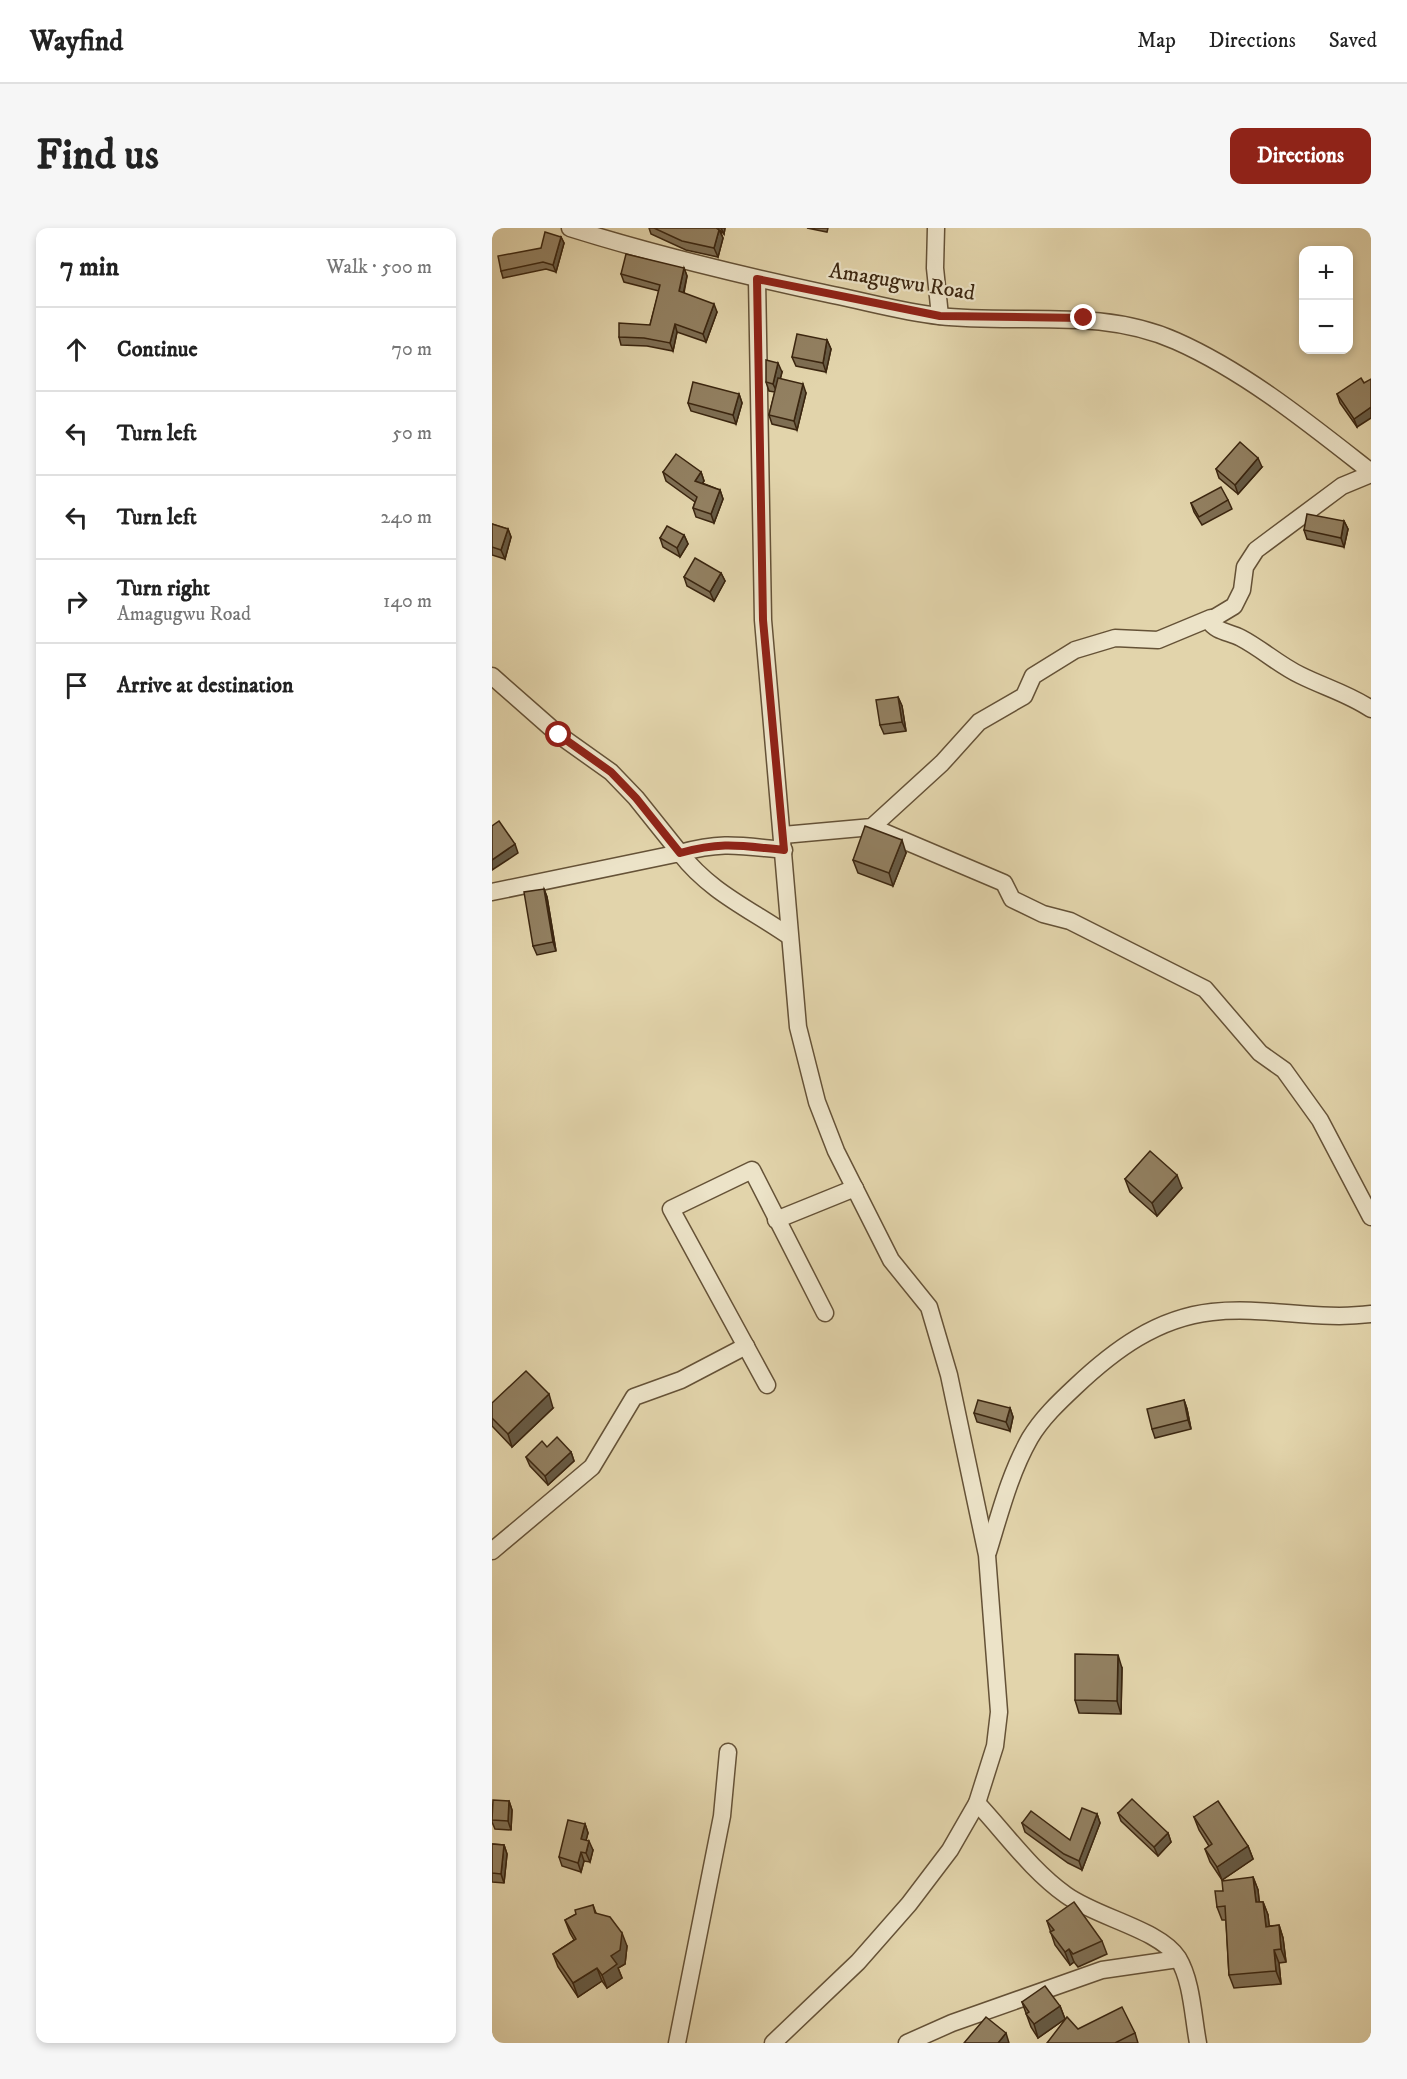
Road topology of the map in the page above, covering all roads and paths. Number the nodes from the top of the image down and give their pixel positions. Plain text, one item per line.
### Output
1 (570, 228) edge
2 (936, 228) edge
3 (757, 279) junction
4 (940, 316) junction
5 (1371, 473) edge
6 (1210, 618) junction
7 (492, 676) edge
8 (1371, 709) edge
9 (872, 827) junction
10 (784, 842) junction
11 (680, 853) junction
12 (492, 892) edge
13 (789, 936) junction
14 (855, 1188) junction
15 (1371, 1217) edge
16 (776, 1220) junction
17 (825, 1313) dead end
18 (1371, 1314) edge
19 (746, 1346) junction
20 (767, 1385) dead end
21 (492, 1551) edge
22 (987, 1555) junction
23 (728, 1752) dead end
24 (977, 1803) junction
25 (1178, 1959) junction
26 (677, 2043) edge
27 (773, 2043) edge
28 (907, 2043) edge
29 (1198, 2043) edge

1 - 3 street, Amagugwu Road
2 - 4 street
3 - 4 street, Amagugwu Road
3 - 10 street
4 - 5 street, Amagugwu Road
5 - 6 street
6 - 8 street
6 - 9 street
7 - 11 street
9 - 10 street
9 - 15 street
10 - 11 street
10 - 13 street
11 - 12 street
11 - 13 street
13 - 14 street
14 - 16 street
14 - 22 street
16 - 17 street
16 - 19 street
18 - 22 street
19 - 20 street
19 - 21 street
22 - 24 street
23 - 26 street
24 - 25 street
24 - 27 street
25 - 28 street
25 - 29 street

